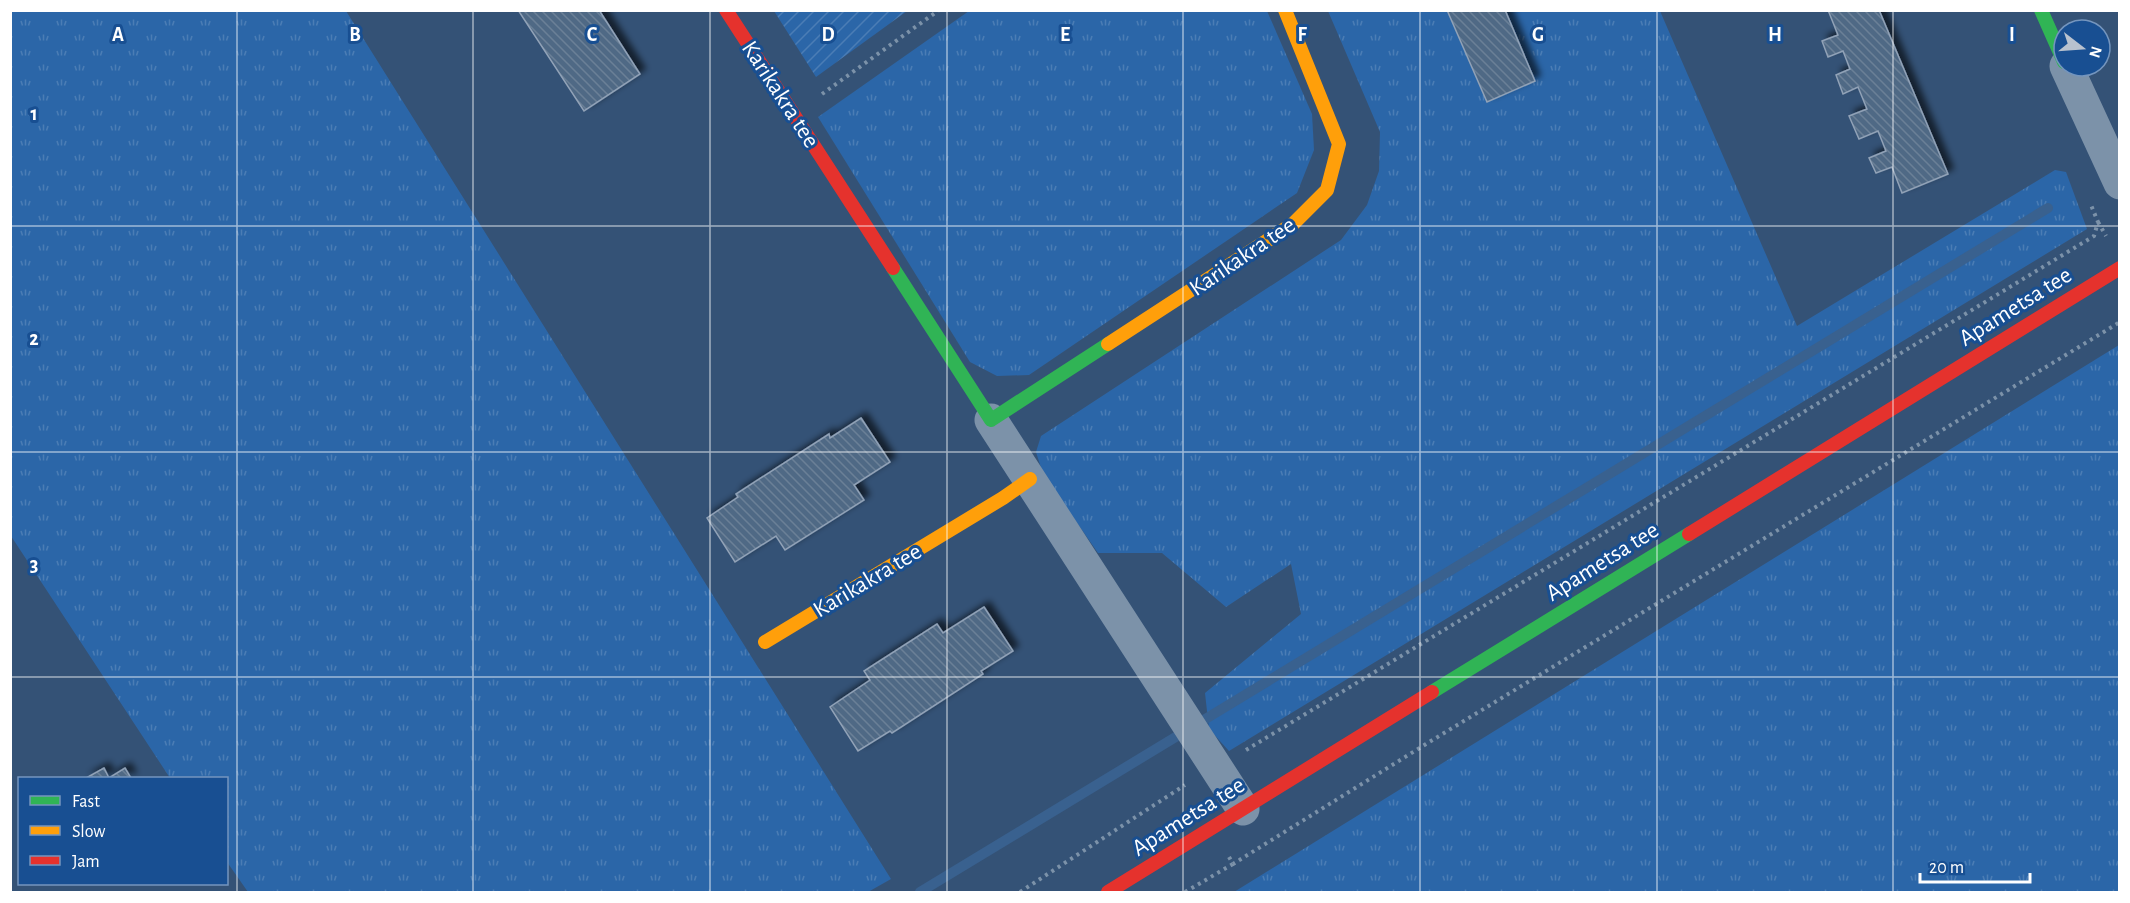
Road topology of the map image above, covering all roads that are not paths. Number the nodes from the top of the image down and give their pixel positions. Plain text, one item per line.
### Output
1 (726, 10) edge
2 (1285, 10) edge
3 (2041, 10) edge
4 (2052, 35) edge
5 (2071, 78) edge
6 (2120, 183) edge
7 (2120, 268) edge
8 (992, 420) junction
9 (1030, 479) junction
10 (765, 642) dead end
11 (1243, 809) junction
12 (1108, 892) edge

1 - 8 street, Karikakra tee
2 - 8 street, Karikakra tee
3 - 4 street
5 - 6 street
7 - 11 street, Apametsa tee
8 - 9 street, Karikakra tee
9 - 10 street, Karikakra tee
9 - 11 street, Karikakra tee
11 - 12 street, Apametsa tee

